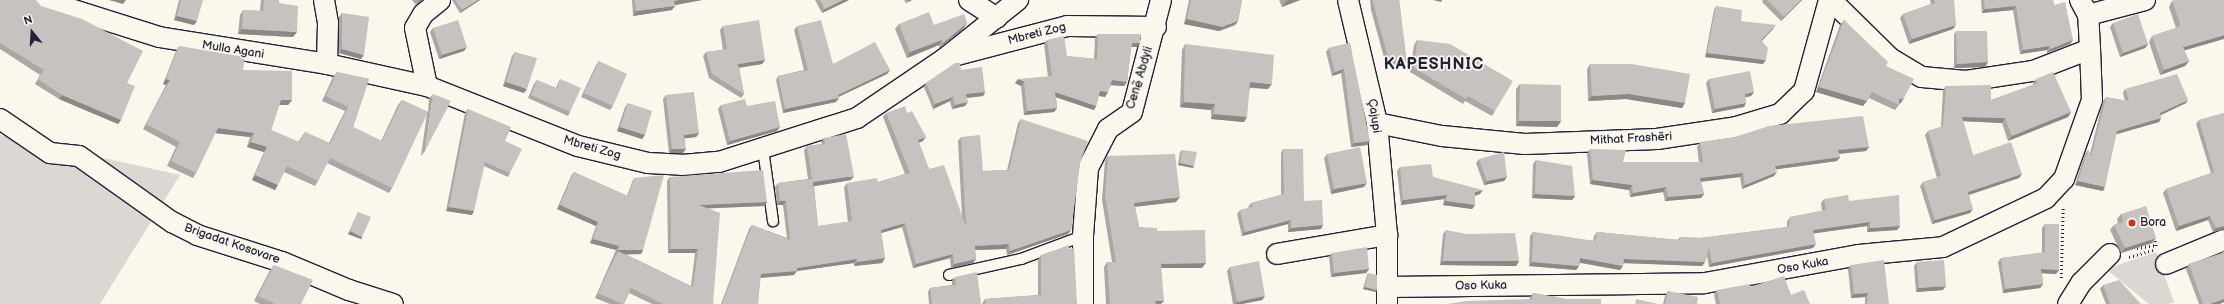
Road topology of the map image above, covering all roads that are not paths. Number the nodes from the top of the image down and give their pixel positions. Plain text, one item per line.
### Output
1 (42, 0) edge
2 (324, 0) edge
3 (440, 0) edge
4 (969, 0) edge
5 (1018, 0) edge
6 (1161, 0) edge
7 (1348, 0) edge
8 (1830, 0) edge
9 (2145, 0) edge
10 (2084, 8) edge
11 (997, 18) junction
12 (1156, 27) junction
13 (2090, 48) junction
14 (944, 59) junction
15 (327, 64) junction
16 (427, 86) junction
17 (0, 119) edge
18 (1377, 123) junction
19 (763, 149) junction
20 (774, 221) dead end
21 (1387, 235) junction
22 (1083, 236) junction
23 (2224, 240) edge
24 (2160, 252) road end
25 (1277, 254) dead end
26 (2117, 256) road end
27 (949, 275) dead end
28 (1388, 295) edge
29 (393, 304) edge
30 (1083, 304) edge
31 (2068, 304) edge

1 - 15 street, Mulla Agani
2 - 15 street
3 - 16 street
4 - 11 street
5 - 11 street, Mbreti Zog
6 - 12 street, Cenë Abdyli
7 - 18 street, Çajupi
8 - 13 street
8 - 18 street, Mithat Frashëri
9 - 10 street
10 - 13 street, Oso Kuka
11 - 14 street, Mbreti Zog
12 - 14 street, Mbreti Zog
12 - 22 street, Cenë Abdyli
13 - 28 street, Oso Kuka
14 - 19 street, Mbreti Zog
15 - 16 street, Mulla Agani
16 - 19 street, Mbreti Zog
17 - 29 street, Brigadat Kosovare
18 - 21 street, Çajupi
19 - 20 lane
21 - 25 street
21 - 28 street, Çajupi
22 - 27 lane
22 - 30 street, Cenë Abdyli
23 - 24 street
26 - 31 street

